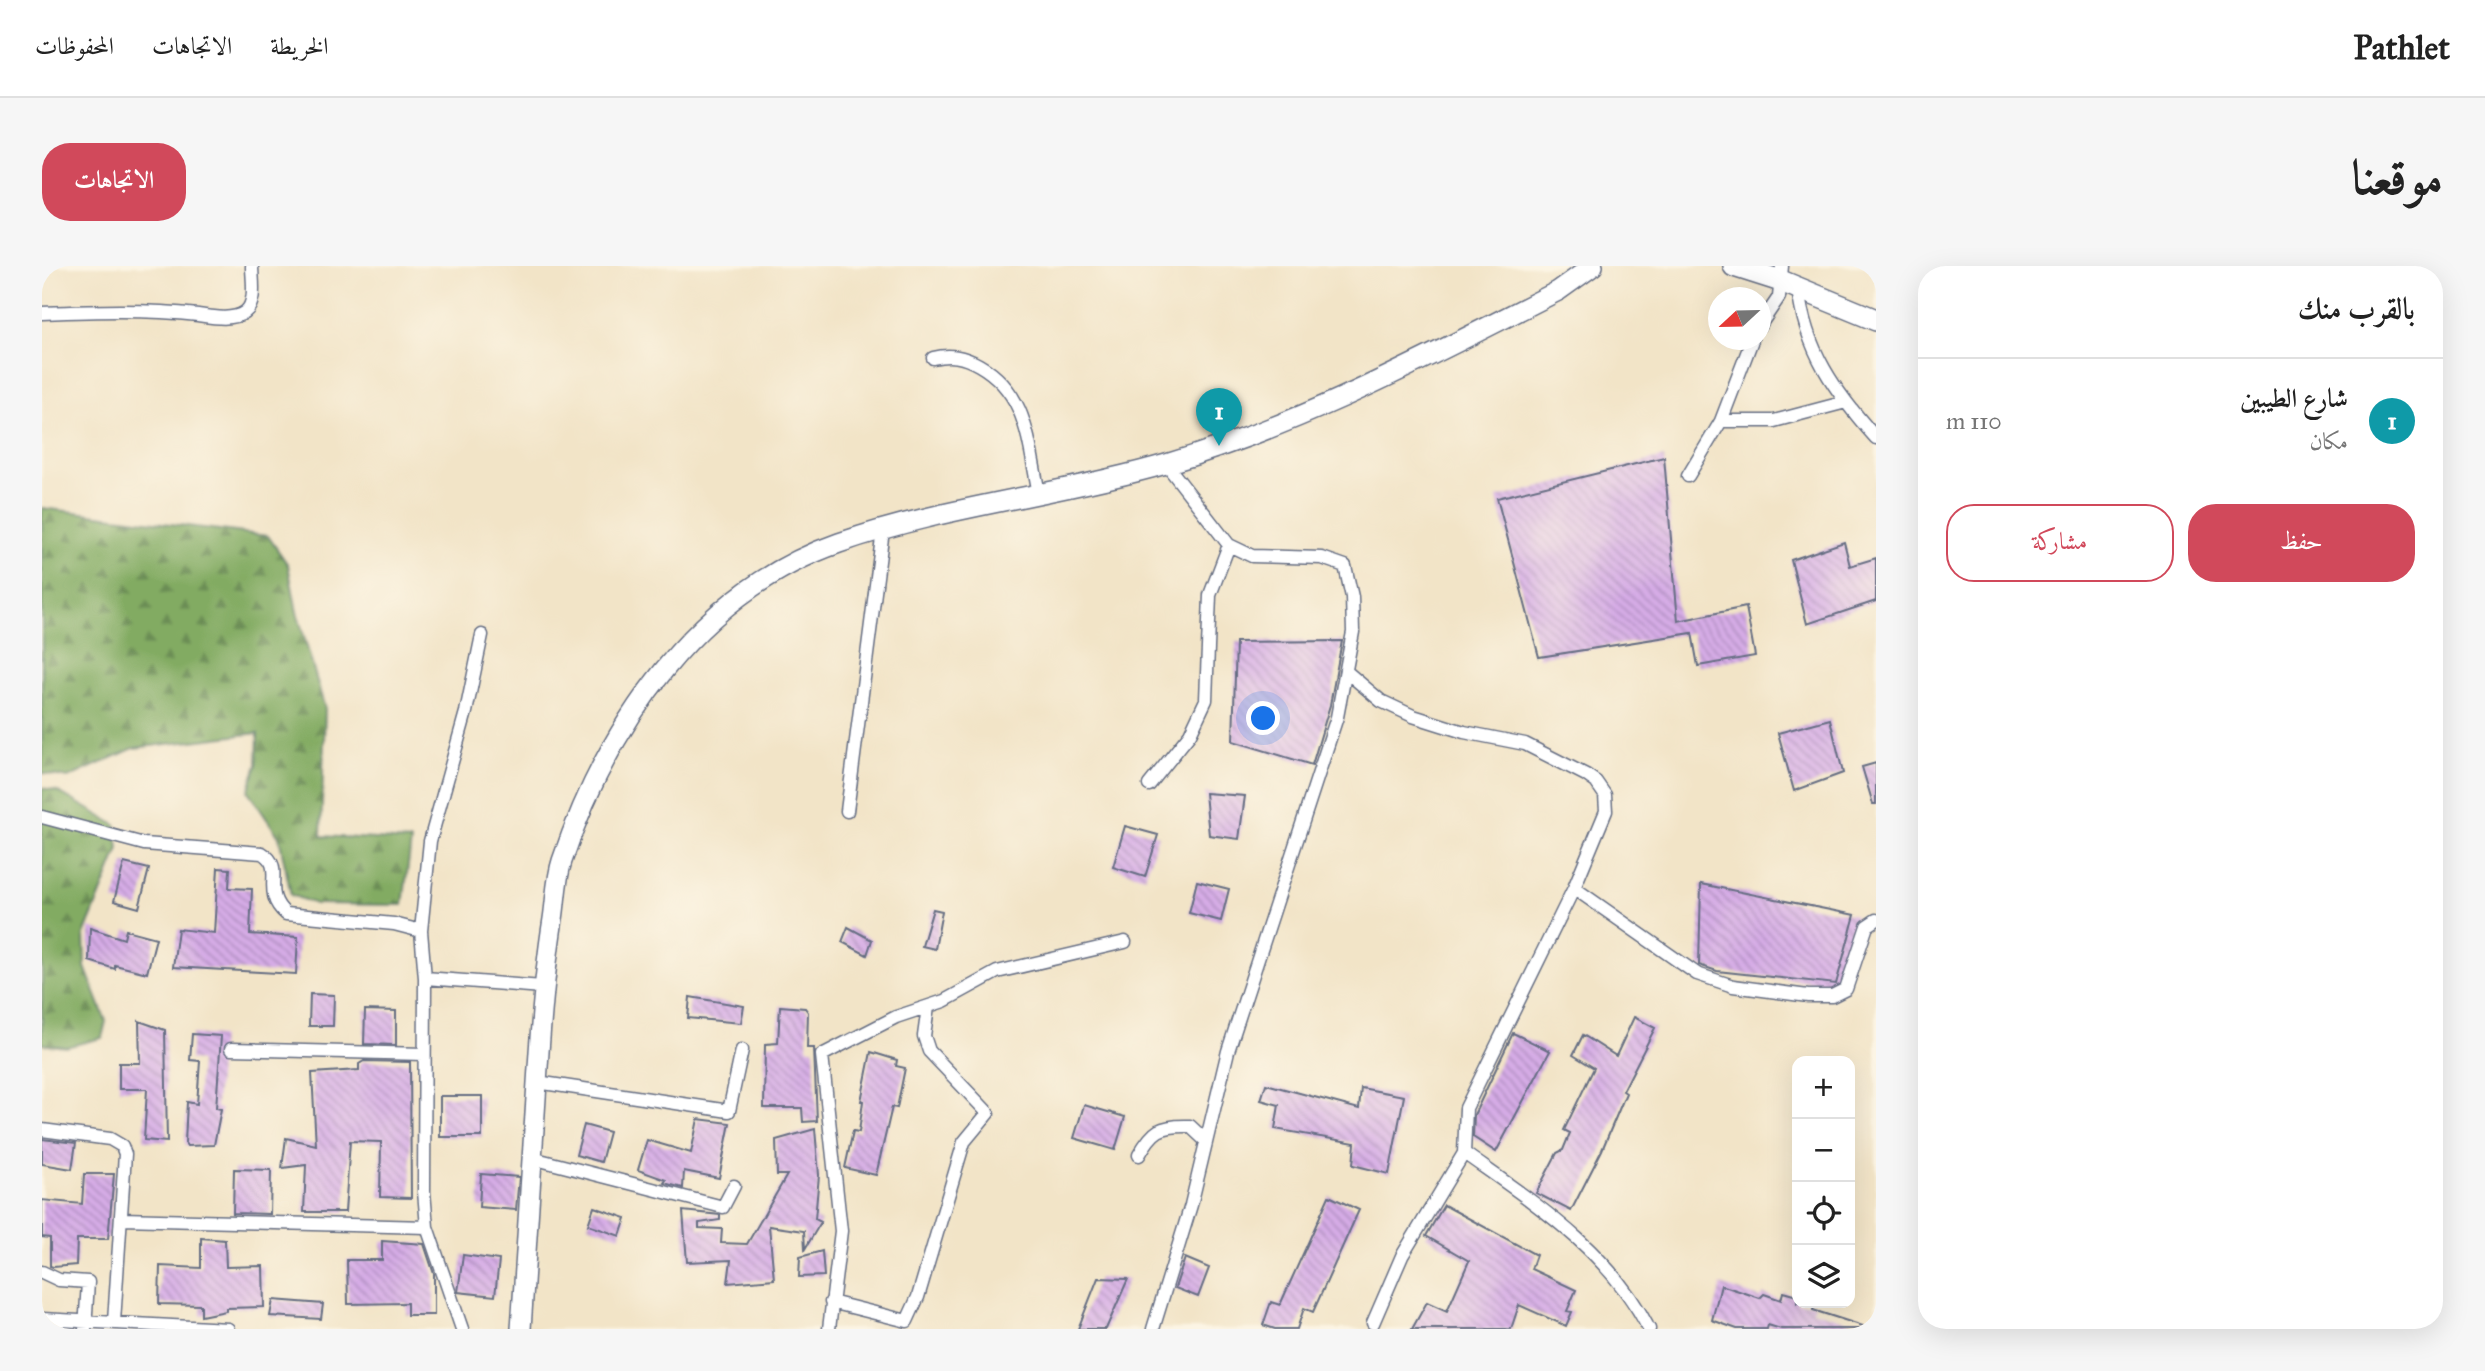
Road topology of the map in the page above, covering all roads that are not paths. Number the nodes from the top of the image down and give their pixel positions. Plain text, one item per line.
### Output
1 (252, 266) edge
2 (1593, 266) edge
3 (1734, 266) edge
4 (1787, 278) edge
5 (1771, 309) edge
6 (42, 313) edge
7 (1876, 320) edge
8 (1748, 350) edge
9 (933, 359) dead end
10 (1846, 402) junction
11 (1721, 421) junction
12 (1876, 438) edge
13 (1166, 464) junction
14 (1688, 476) dead end
15 (1039, 493) junction
16 (883, 530) junction
17 (1229, 545) junction
18 (482, 635) dead end
19 (1348, 673) junction
20 (1149, 785) dead end
21 (847, 811) dead end
22 (42, 817) edge
23 (1574, 888) junction
24 (1876, 920) edge
25 (421, 932) junction
26 (1125, 942) dead end
27 (425, 978) junction
28 (543, 988) junction
29 (928, 1007) junction
30 (231, 1049) dead end
31 (742, 1050) dead end
32 (424, 1055) junction
33 (537, 1082) junction
34 (42, 1130) edge
35 (1206, 1141) junction
36 (1464, 1153) junction
37 (1139, 1155) dead end
38 (532, 1158) junction
39 (734, 1186) dead end
40 (122, 1219) junction
41 (427, 1227) junction
42 (42, 1272) edge
43 (831, 1303) junction
44 (42, 1319) edge
45 (114, 1322) junction
46 (1373, 1323) dead end
47 (86, 1325) edge
48 (228, 1329) edge
49 (462, 1329) edge
50 (521, 1329) edge
51 (829, 1329) edge
52 (1153, 1329) edge
53 (1649, 1329) edge

1 - 6 street
2 - 13 main road
3 - 4 main road
4 - 5 street
4 - 7 main road
4 - 10 street
8 - 11 street
9 - 15 street
10 - 11 street
10 - 12 street
11 - 14 street
13 - 15 main road
13 - 17 street
15 - 16 main road
16 - 21 street
16 - 28 main road
17 - 19 street
17 - 20 street
18 - 25 street
19 - 23 street
19 - 35 street
22 - 25 street
23 - 24 street
23 - 36 street
25 - 27 street
26 - 29 street
27 - 28 street
27 - 32 street
28 - 33 main road
29 - 43 street
29 - 43 street
30 - 32 street
31 - 33 street
32 - 41 street
33 - 38 main road
34 - 40 street
35 - 37 street
35 - 52 street
36 - 46 street
36 - 53 street
38 - 39 street
38 - 50 main road
40 - 41 street
40 - 45 street
41 - 49 street
42 - 47 street
43 - 51 street
44 - 47 street
45 - 47 street
45 - 48 street

